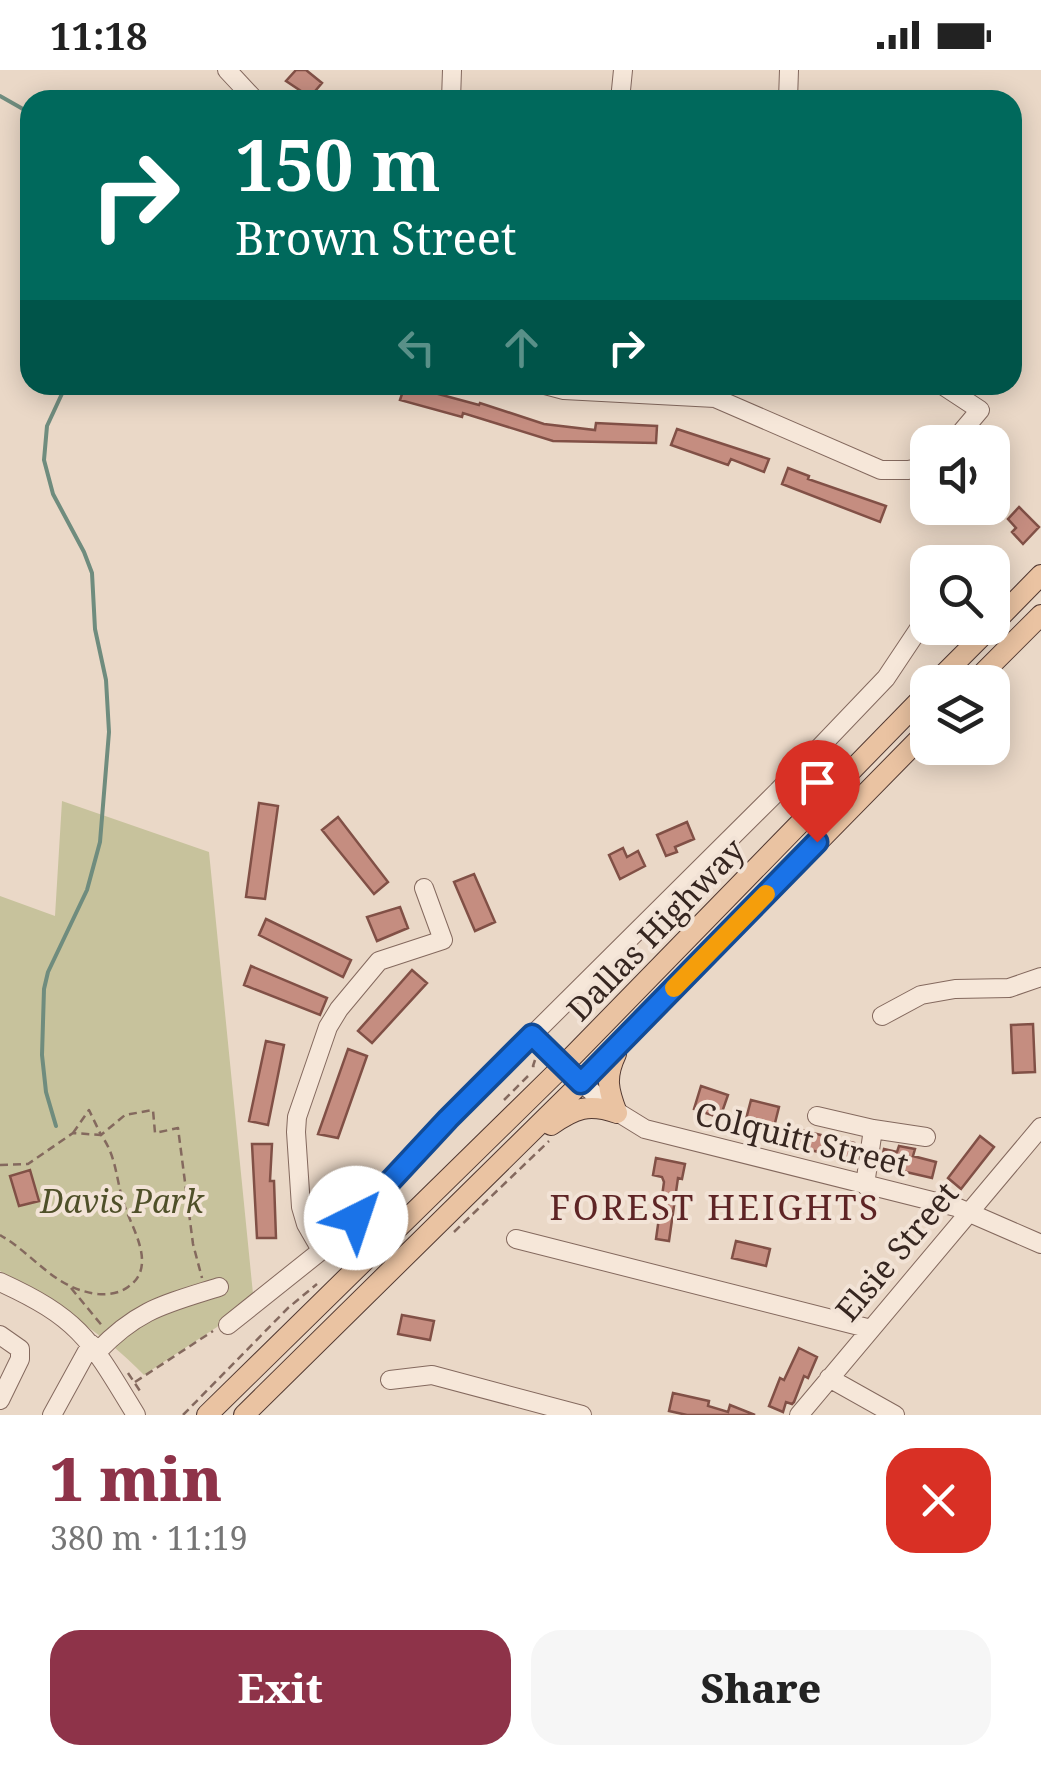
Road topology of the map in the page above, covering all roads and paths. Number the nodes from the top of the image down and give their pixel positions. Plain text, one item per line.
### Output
1 (227, 70) edge
2 (246, 90) edge
3 (658, 395) edge
4 (957, 395) edge
5 (967, 425) edge
6 (910, 468) edge
7 (1041, 575) edge
8 (1010, 607) edge
9 (1041, 615) edge
10 (910, 642) edge
11 (972, 645) edge
12 (953, 665) edge
13 (991, 665) edge
14 (910, 710) edge
15 (910, 748) edge
16 (424, 888) dead end
17 (1041, 976) edge
18 (882, 1016) dead end
19 (532, 1035) junction
20 (624, 1038) junction
21 (535, 1060) dead end
22 (538, 1066) dead end
23 (564, 1066) junction
24 (581, 1083) junction
25 (618, 1114) junction
26 (817, 1116) dead end
27 (1041, 1127) edge
28 (873, 1129) junction
29 (74, 1133) junction
30 (101, 1135) junction
31 (555, 1135) dead end
32 (926, 1137) dead end
33 (508, 1155) junction
34 (0, 1164) edge
35 (864, 1184) junction
36 (968, 1211) junction
37 (0, 1235) edge
38 (446, 1238) dead end
39 (516, 1239) dead end
40 (1041, 1244) edge
41 (321, 1250) junction
42 (0, 1282) edge
43 (212, 1289) joint
44 (223, 1325) joint
45 (871, 1328) junction
46 (0, 1336) edge
47 (94, 1348) junction
48 (828, 1378) junction
49 (390, 1380) dead end
50 (134, 1382) dead end
51 (0, 1400) edge
52 (52, 1415) edge
53 (136, 1415) edge
54 (208, 1415) edge
55 (244, 1415) edge
56 (582, 1415) edge
57 (799, 1415) edge
58 (894, 1415) edge

1 - 2 street
3 - 6 street
4 - 5 street
7 - 8 main road
9 - 13 main road
10 - 19 street
11 - 12 main road
14 - 23 main road, Dallas Highway
15 - 20 main road, Dallas Highway
16 - 41 street
17 - 18 street
19 - 23 street, Colquitt Street
19 - 41 street
20 - 24 main road, Dallas Highway
20 - 25 main road
21 - 22 path
23 - 24 street, Colquitt Street
23 - 54 main road, Dallas Highway
24 - 25 street, Colquitt Street
24 - 33 main road, Dallas Highway
25 - 33 main road
25 - 35 street, Colquitt Street
26 - 28 street
27 - 36 street, Elsie Street
28 - 32 street
28 - 35 street
29 - 30 path
29 - 30 path
29 - 34 path
30 - 37 path
30 - 43 path
31 - 38 path
33 - 55 main road, Dallas Highway
35 - 36 street, Colquitt Street
36 - 40 street, Colquitt Street
36 - 45 street, Elsie Street
39 - 45 street
41 - 44 street
42 - 47 street
43 - 47 street
44 - 50 path
45 - 48 street, Elsie Street
46 - 51 street
47 - 52 street
47 - 53 street
48 - 57 street, Elsie Street
48 - 58 street
49 - 56 street

